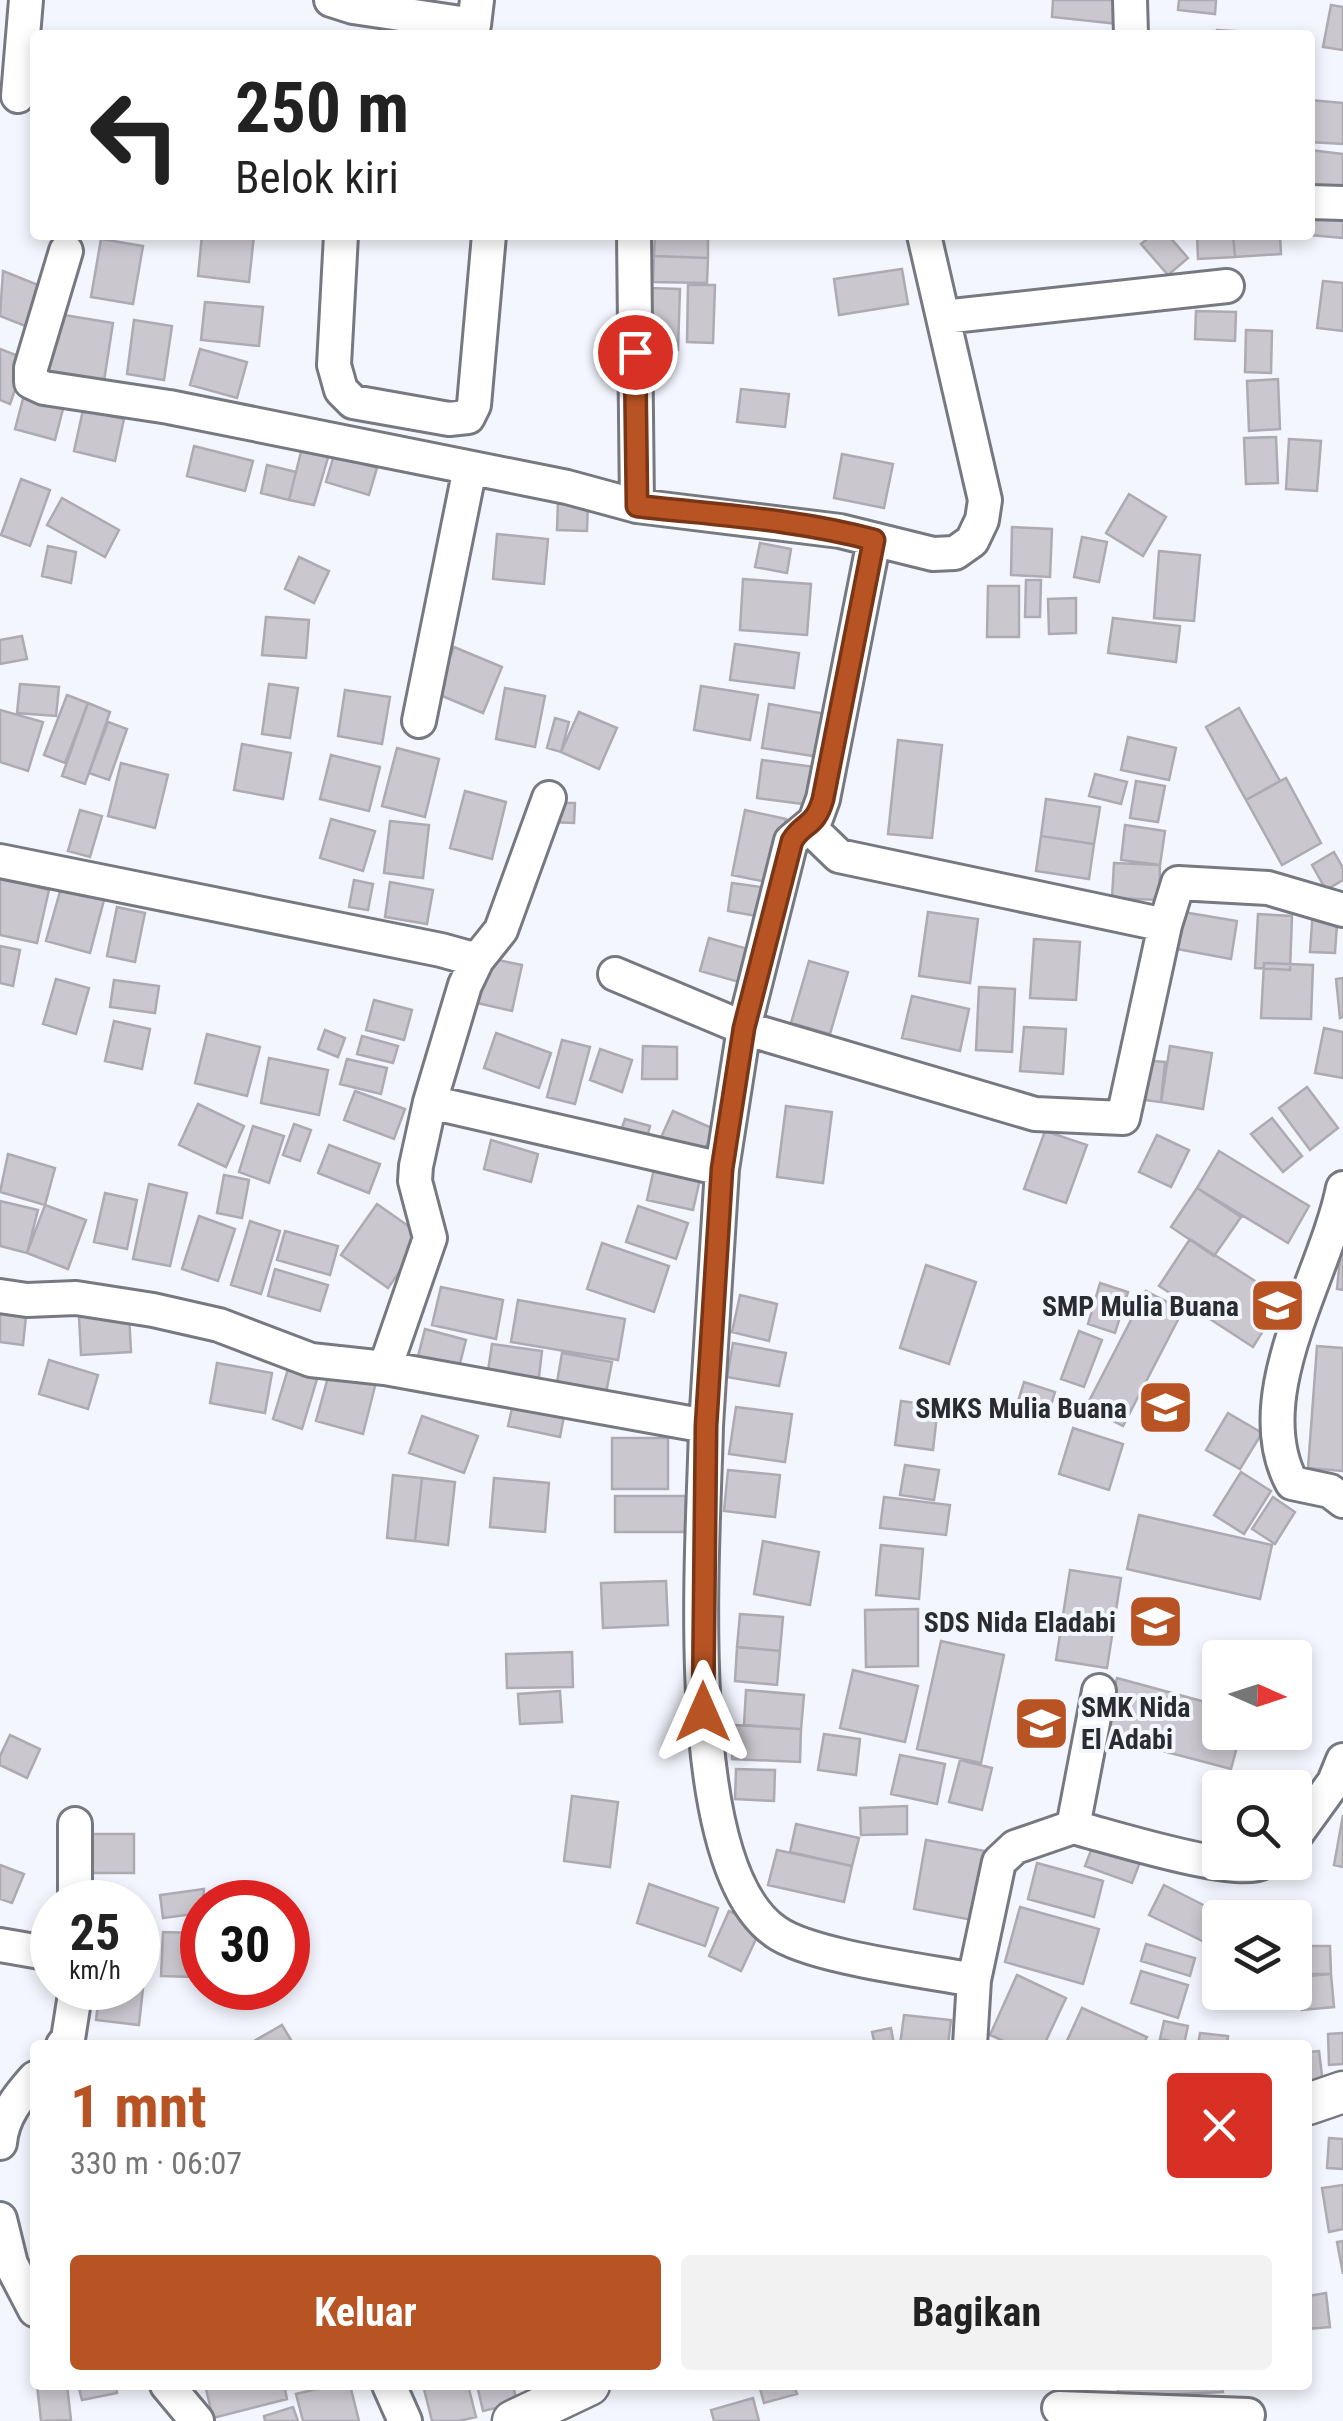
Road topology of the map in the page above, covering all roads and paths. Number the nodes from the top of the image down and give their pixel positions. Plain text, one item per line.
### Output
1 (26, 0) edge
2 (1130, 0) edge
3 (345, 14) edge
4 (483, 20) edge
5 (1130, 30) edge
6 (18, 96) edge
7 (1315, 202) edge
8 (1343, 203) edge
9 (340, 240) edge
10 (489, 240) edge
11 (634, 240) edge
12 (925, 240) edge
13 (66, 251) dead end
14 (1227, 286) dead end
15 (943, 317) junction
16 (470, 468) junction
17 (637, 506) junction
18 (874, 540) junction
19 (419, 721) dead end
20 (548, 798) dead end
21 (809, 826) junction
22 (0, 861) edge
23 (1343, 910) edge
24 (1165, 925) junction
25 (477, 960) junction
26 (616, 974) dead end
27 (744, 1028) junction
28 (430, 1102) junction
29 (722, 1169) junction
30 (1343, 1188) edge
31 (0, 1296) edge
32 (384, 1368) junction
33 (706, 1426) junction
34 (1343, 1501) edge
35 (1099, 1692) dead end
36 (1343, 1760) edge
37 (1312, 1812) edge
38 (75, 1824) dead end
39 (1073, 1827) junction
40 (1202, 1860) edge
41 (74, 1880) edge
42 (0, 1945) edge
43 (30, 1950) edge
44 (974, 1980) junction
45 (73, 2010) edge
46 (68, 2040) edge
47 (970, 2040) edge
48 (30, 2084) edge
49 (1343, 2092) edge
50 (1312, 2103) edge
51 (0, 2143) edge
52 (0, 2219) edge
53 (30, 2300) edge
54 (170, 2390) edge
55 (391, 2390) edge
56 (578, 2390) edge
57 (1059, 2405) edge
58 (1248, 2415) dead end
59 (197, 2421) edge
60 (405, 2421) edge
61 (513, 2421) edge

1 - 6 street
2 - 5 street
3 - 4 street
7 - 8 street
9 - 10 street
11 - 17 street
12 - 15 street
13 - 16 street
14 - 15 street
15 - 18 street
16 - 17 street
16 - 19 street
17 - 18 street
18 - 21 street
20 - 25 street
21 - 24 street
21 - 27 street
22 - 25 street
23 - 24 street
24 - 27 street
25 - 28 street
26 - 27 street
27 - 29 street
28 - 29 street
28 - 32 street
29 - 33 street
30 - 34 street
31 - 32 street
32 - 33 street
33 - 44 street
35 - 39 street
36 - 37 street
38 - 41 street
39 - 40 street
39 - 44 street
42 - 43 street
44 - 47 street
45 - 46 street
48 - 51 street
49 - 50 street
52 - 53 street
54 - 59 street
55 - 60 street
56 - 61 street
57 - 58 street

